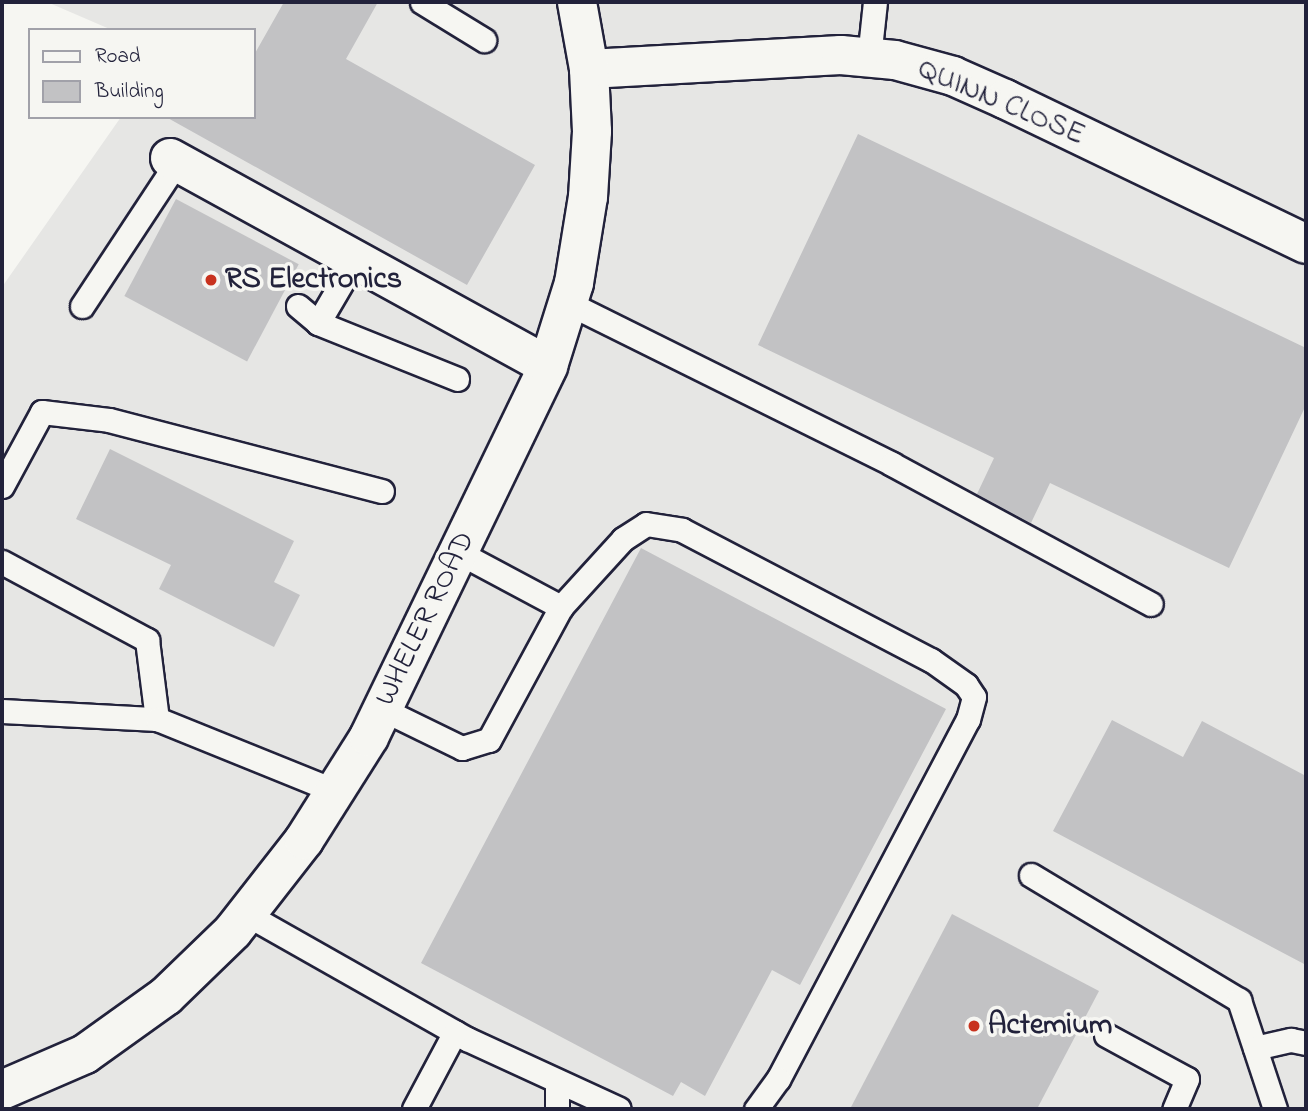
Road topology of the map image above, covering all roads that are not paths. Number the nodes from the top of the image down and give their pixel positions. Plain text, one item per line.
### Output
1 (422, 2) edge
2 (577, 2) edge
3 (875, 2) edge
4 (484, 40) dead end
5 (869, 58) junction
6 (589, 69) junction
7 (173, 160) joint
8 (1306, 244) edge
9 (355, 260) junction
10 (568, 303) junction
11 (82, 306) dead end
12 (298, 306) dead end
13 (318, 323) junction
14 (548, 366) junction
15 (457, 379) dead end
16 (2, 485) edge
17 (382, 491) dead end
18 (458, 552) junction
19 (2, 562) edge
20 (1151, 604) dead end
21 (561, 607) junction
22 (383, 709) junction
23 (2, 711) edge
24 (157, 719) junction
25 (335, 791) junction
26 (1031, 875) dead end
27 (246, 914) junction
28 (455, 1032) junction
29 (1106, 1035) dead end
30 (1306, 1043) edge
31 (1255, 1048) junction
32 (557, 1081) junction
33 (2, 1090) edge
34 (414, 1109) edge
35 (557, 1109) edge
36 (619, 1109) edge
37 (756, 1109) edge
38 (1174, 1109) edge
39 (1275, 1109) edge

1 - 4 lane
2 - 6 street, WHELER ROAD
3 - 5 lane
5 - 6 street, QUINN CLOSE
5 - 8 street, QUINN CLOSE
6 - 10 street, WHELER ROAD
7 - 9 street
7 - 11 lane
9 - 13 lane
9 - 14 street
10 - 14 street, WHELER ROAD
10 - 20 lane
12 - 13 lane
13 - 15 lane
14 - 18 street, WHELER ROAD
16 - 17 lane
18 - 21 lane
18 - 22 street, WHELER ROAD
19 - 24 lane
21 - 22 lane
21 - 37 lane
22 - 25 street, WHELER ROAD
23 - 24 lane
24 - 25 lane
25 - 27 street, WHELER ROAD
26 - 31 lane
27 - 28 lane
27 - 33 street, WHELER ROAD
28 - 32 lane
28 - 34 lane
29 - 38 lane
30 - 31 lane
31 - 39 lane
32 - 35 lane
32 - 36 lane

